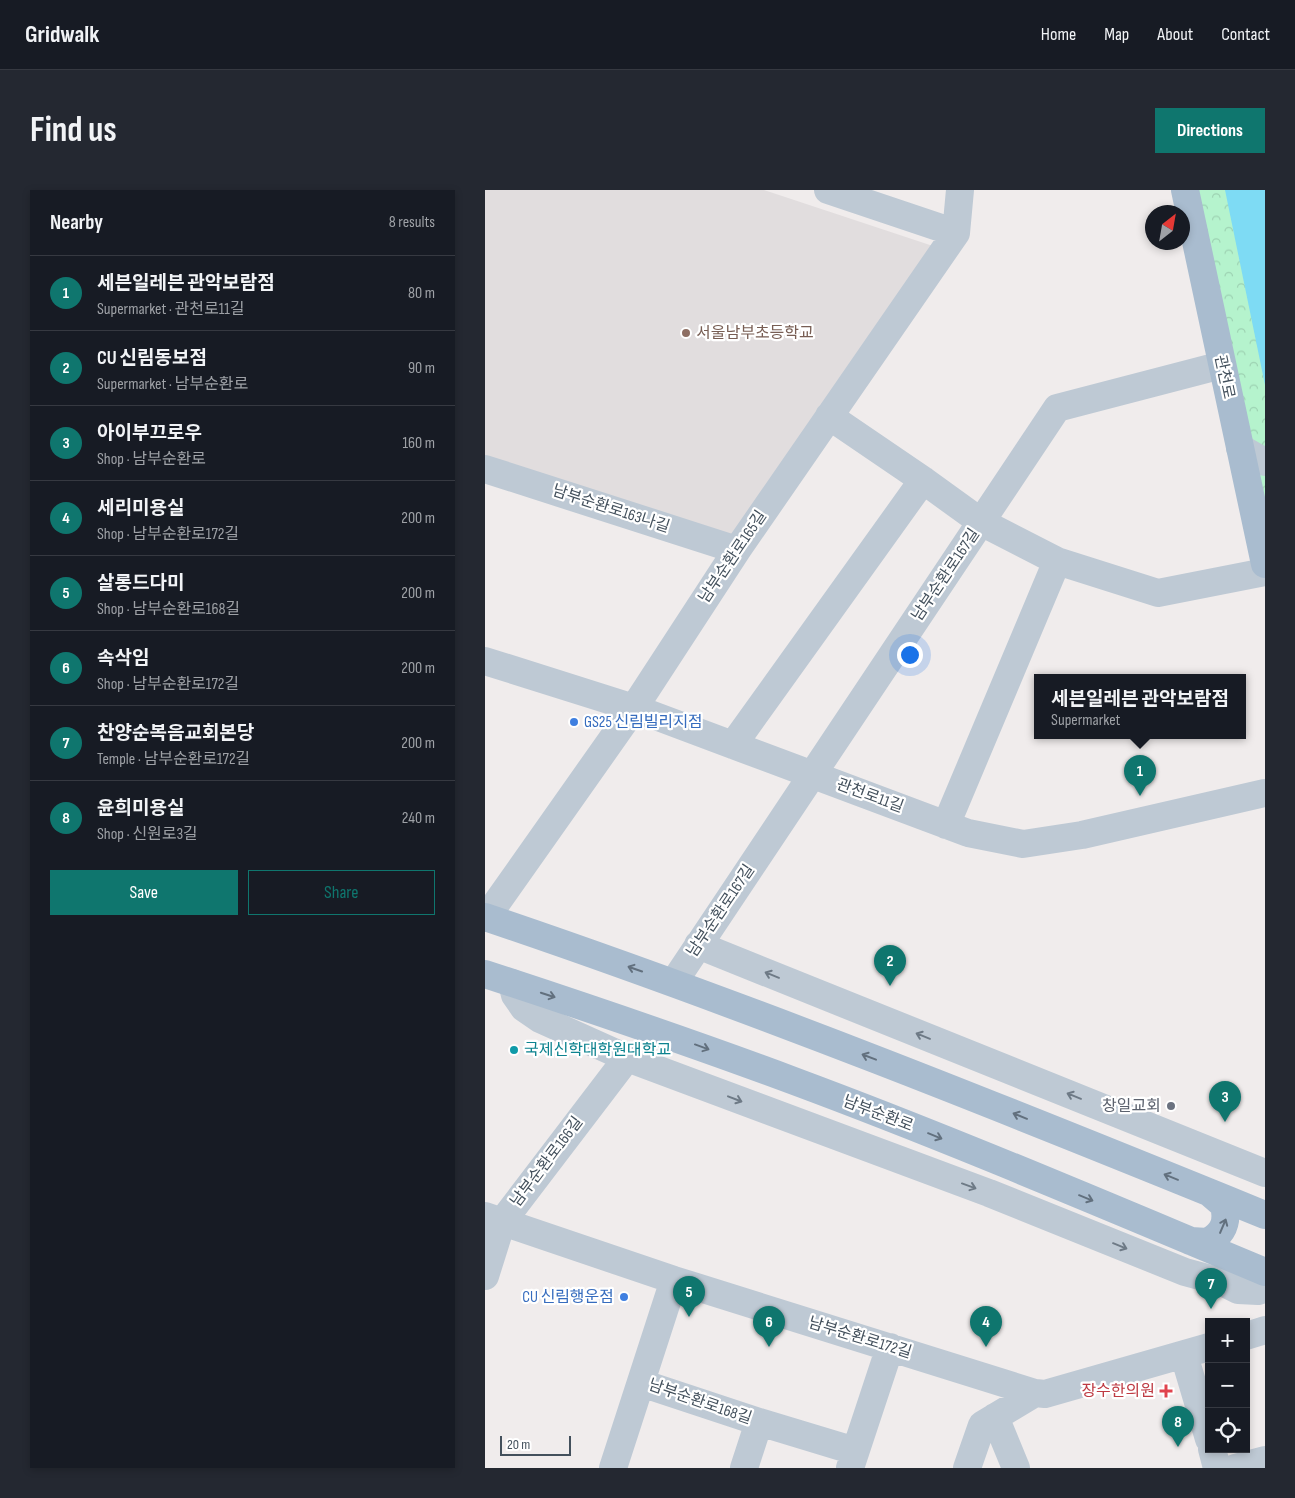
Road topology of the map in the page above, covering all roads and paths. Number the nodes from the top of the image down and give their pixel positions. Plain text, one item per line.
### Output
1 (828, 190) edge
2 (960, 190) edge
3 (1185, 190) edge
4 (956, 234) junction
5 (1222, 365) junction
6 (829, 416) junction
7 (1240, 448) junction
8 (1265, 462) edge
9 (485, 469) edge
10 (923, 480) junction
11 (981, 522) junction
12 (737, 550) junction
13 (1057, 561) junction
14 (1265, 564) edge
15 (1265, 572) edge
16 (485, 661) edge
17 (634, 708) junction
18 (733, 745) junction
19 (812, 774) junction
20 (1265, 794) edge
21 (946, 825) junction
22 (485, 917) edge
23 (698, 945) junction
24 (485, 974) edge
25 (673, 982) junction
26 (512, 983) junction
27 (627, 1058) junction
28 (1265, 1173) edge
29 (1210, 1193) junction
30 (1265, 1215) edge
31 (493, 1219) edge
32 (1190, 1241) junction
33 (1265, 1272) edge
34 (485, 1276) edge
35 (674, 1280) junction
36 (1265, 1288) edge
37 (1265, 1330) edge
38 (1250, 1335) edge
39 (890, 1347) junction
40 (1197, 1351) edge
41 (641, 1382) junction
42 (1035, 1393) junction
43 (1205, 1410) edge
44 (995, 1417) junction
45 (759, 1422) junction
46 (1213, 1453) edge
47 (853, 1460) edge
48 (1265, 1460) edge
49 (613, 1468) edge
50 (744, 1468) edge
51 (967, 1468) edge
52 (1016, 1468) edge
53 (1217, 1468) edge
54 (1235, 1468) edge

1 - 4 street
2 - 4 street, 남부순환로165길
3 - 5 main road, 관천로
4 - 6 street, 남부순환로165길
5 - 7 main road, 관천로
5 - 11 street, 남부순환로167길
6 - 10 street
6 - 12 street, 남부순환로165길
7 - 8 street
7 - 14 main road, 관천로
9 - 12 street, 남부순환로163나길
10 - 11 street
10 - 18 street
11 - 13 street
11 - 19 street, 남부순환로167길
12 - 17 street, 남부순환로165길
13 - 15 street
13 - 21 street
16 - 17 street, 관천로11길
17 - 18 street, 관천로11길
17 - 22 street, 남부순환로165길
18 - 19 street, 관천로11길
19 - 21 street, 관천로11길
19 - 23 street, 남부순환로167길
20 - 21 street, 관천로11길
25 -> 22 main road
23 - 25 street, 남부순환로167길
28 -> 23 street
24 - 26 main road, 남부순환로
29 -> 25 main road
26 - 27 street
26 -> 32 main road, 남부순환로
27 - 31 street, 남부순환로166길
27 -> 36 street
29 - 30 main road
32 -> 29 main road
31 - 34 street, 남부순환로166길
31 - 35 street, 남부순환로172길
32 - 33 main road, 남부순환로
35 - 39 street, 남부순환로172길
35 - 41 street, 남부순환로168길
37 - 38 street
39 - 42 street, 남부순환로172길
39 - 47 street
40 - 42 street, 남부순환로172길
40 - 43 street
41 - 45 street, 남부순환로168길
41 - 49 street, 남부순환로168길
42 - 44 street, 남부순환로172길
44 - 51 street, 남부순환로172길
44 - 52 street
45 - 47 street, 남부순환로168길
45 - 50 street
46 - 53 street
48 - 54 street

